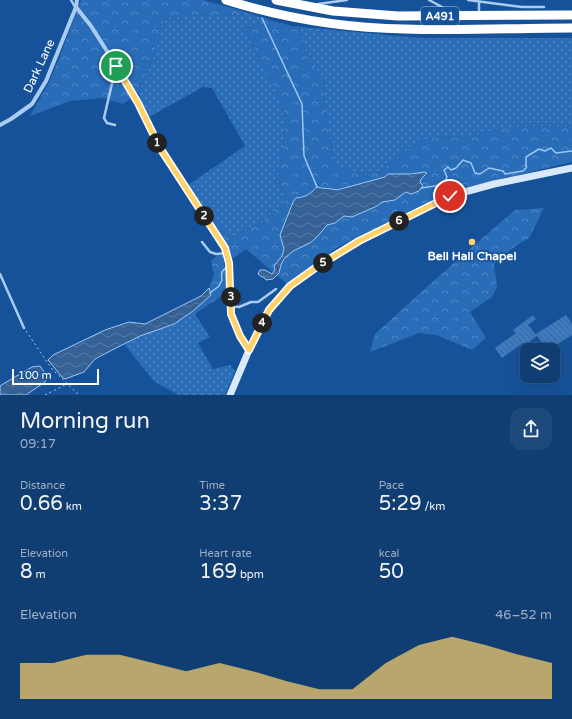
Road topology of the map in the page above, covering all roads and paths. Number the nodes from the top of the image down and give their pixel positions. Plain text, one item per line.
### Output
1 (71, 0) edge
2 (77, 0) edge
3 (226, 0) edge
4 (276, 0) edge
5 (347, 0) edge
6 (429, 0) edge
7 (468, 0) edge
8 (479, 2) junction
9 (76, 7) junction
10 (308, 7) junction
11 (544, 7) dead end
12 (572, 15) edge
13 (458, 16) junction
14 (479, 16) junction
15 (572, 28) edge
16 (116, 66) junction
17 (0, 125) edge
18 (115, 125) dead end
19 (572, 168) edge
20 (202, 242) dead end
21 (226, 253) junction
22 (0, 274) edge
23 (276, 289) dead end
24 (231, 306) junction
25 (24, 328) joint
26 (249, 350) junction
27 (68, 384) junction
28 (45, 395) edge
29 (79, 395) edge
30 (230, 395) edge

1 - 9 lane
2 - 9 street, Dark Lane
3 - 15 highway, A491
4 - 10 highway, A491
5 - 10 lane
6 - 13 lane
7 - 8 lane
8 - 11 lane
8 - 14 lane
9 - 16 street
9 - 17 street, Dark Lane
10 - 13 highway, A491
12 - 14 highway, A491
13 - 14 highway, A491
16 - 18 lane
16 - 21 street
19 - 26 main road
20 - 21 lane
21 - 24 street
22 - 25 lane
23 - 24 lane
24 - 26 street
25 - 27 path
26 - 30 main road
27 - 28 path
27 - 29 path

